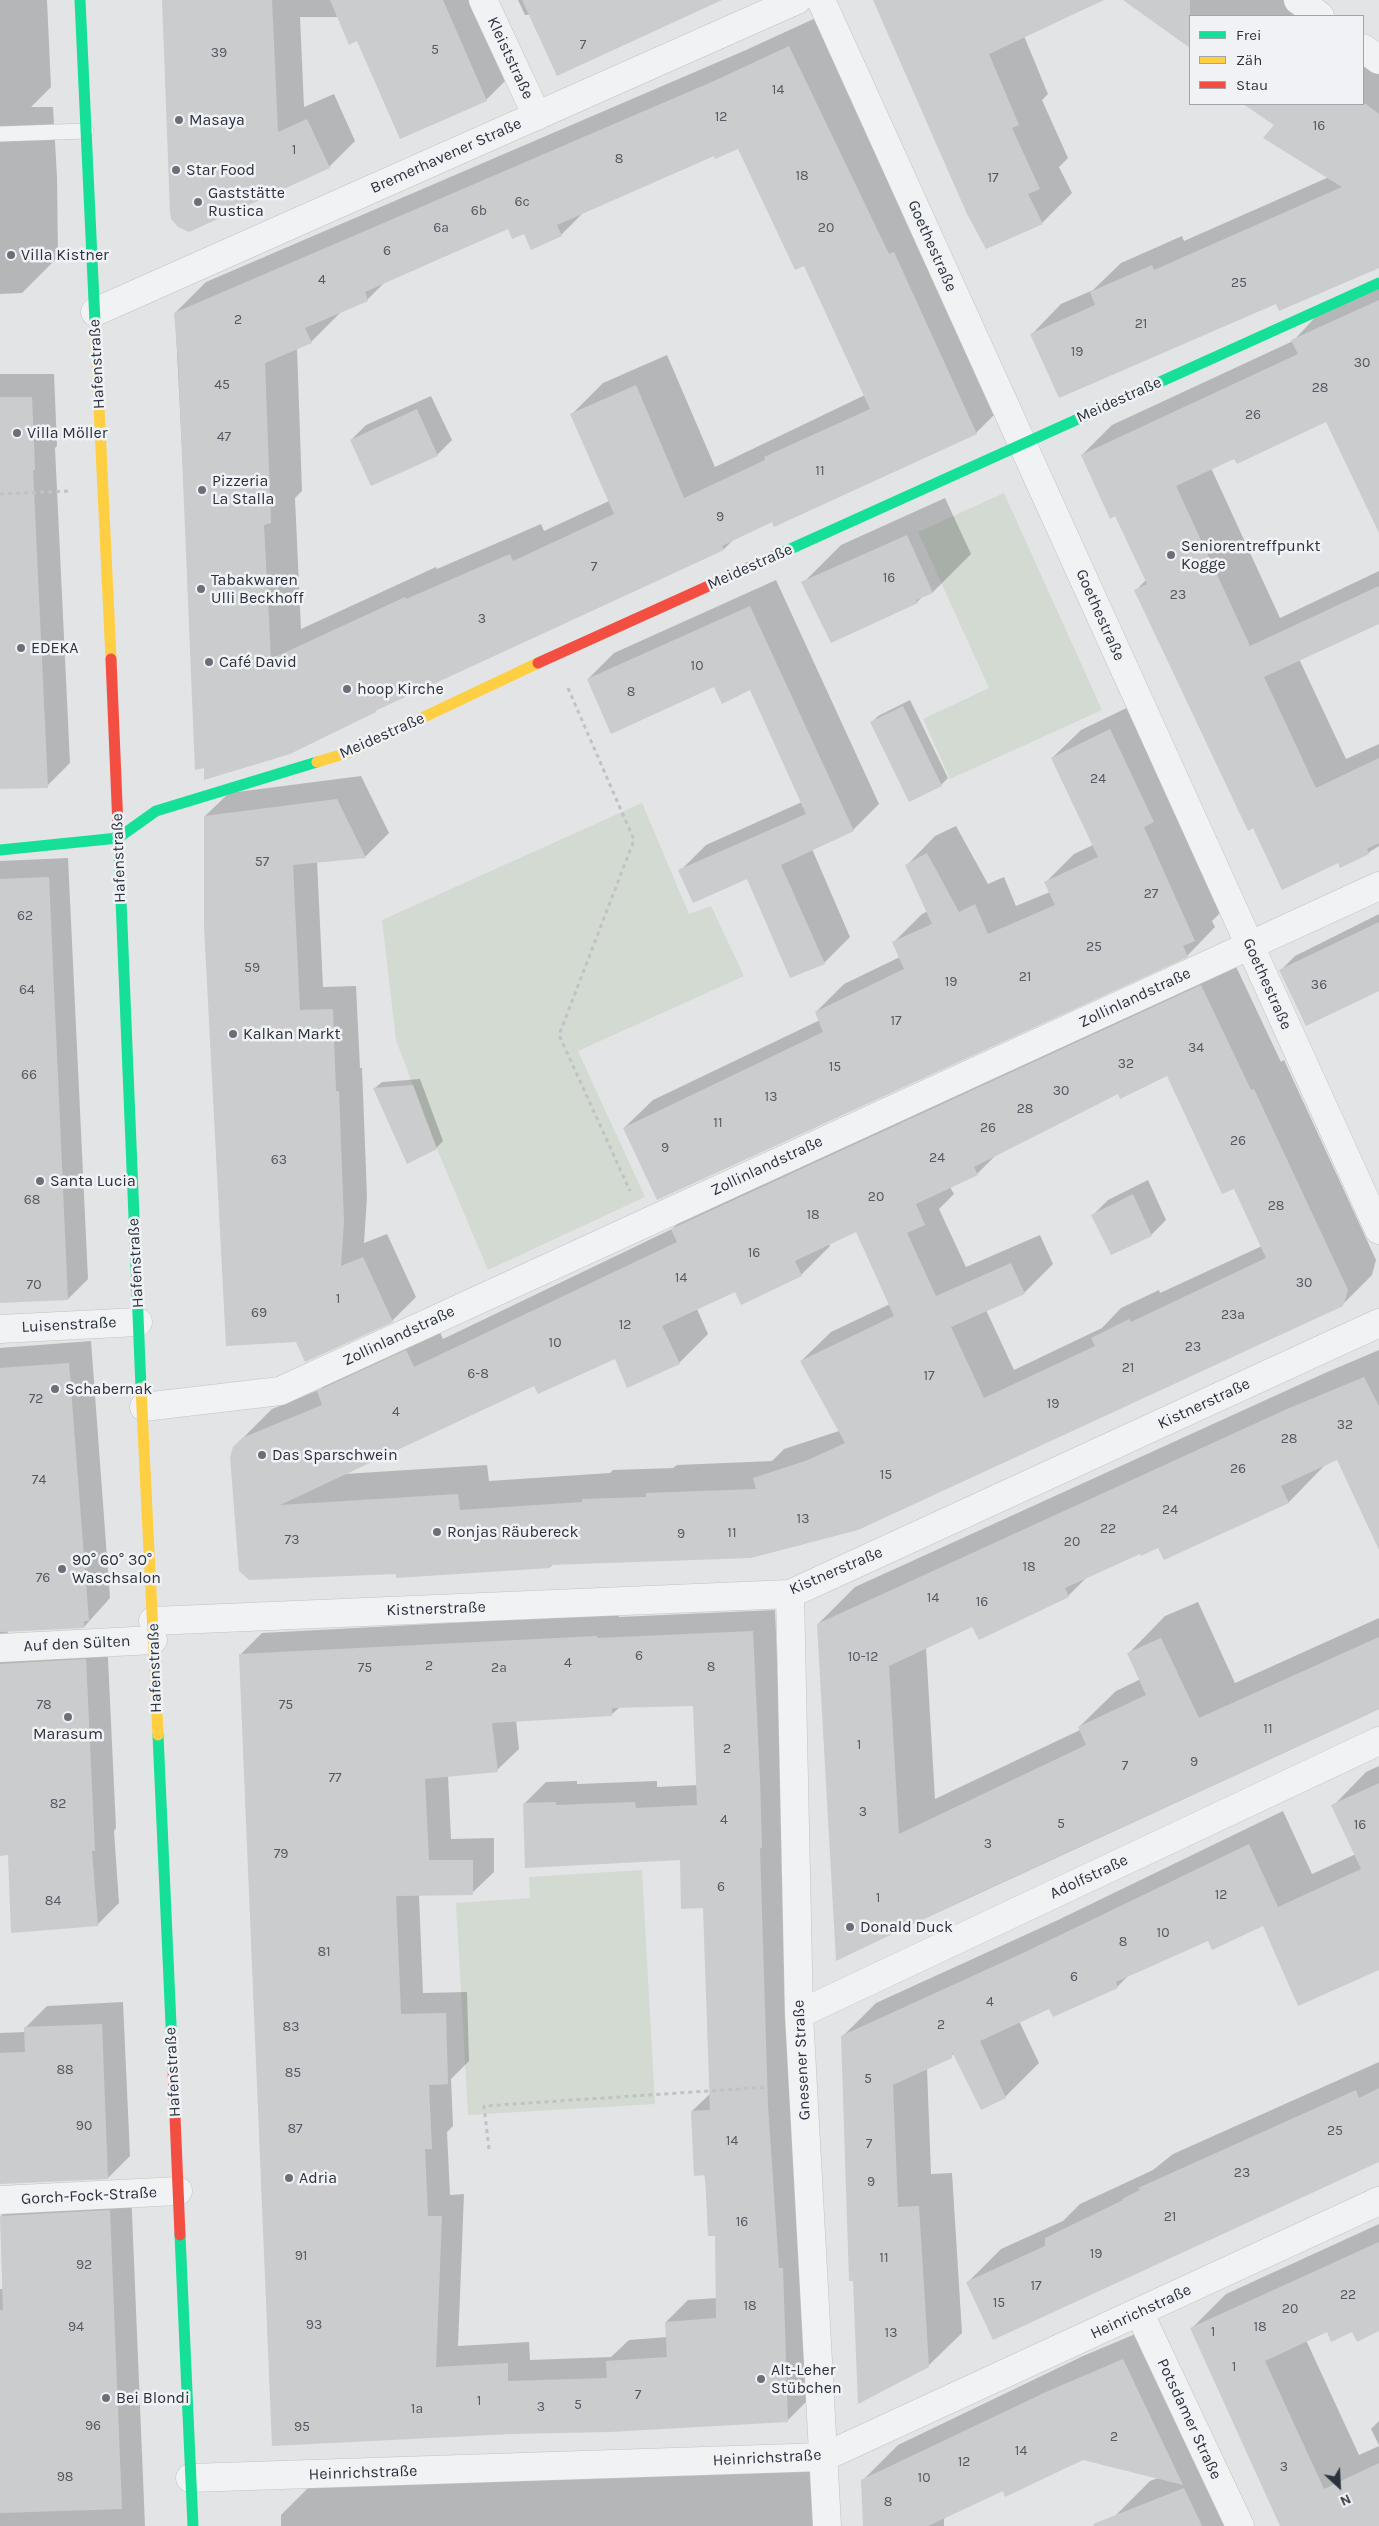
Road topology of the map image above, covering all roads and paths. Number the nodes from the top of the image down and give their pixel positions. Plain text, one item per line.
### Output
1 (80, 0) edge
2 (484, 0) edge
3 (797, 0) edge
4 (820, 0) edge
5 (1298, 0) edge
6 (1319, 15) edge
7 (1364, 49) edge
8 (1379, 60) edge
9 (537, 116) junction
10 (86, 131) junction
11 (0, 134) edge
12 (1379, 283) edge
13 (95, 312) junction
14 (1022, 443) junction
15 (103, 489) junction
16 (0, 494) edge
17 (554, 656) junction
18 (118, 838) junction
19 (0, 850) edge
20 (1379, 886) edge
21 (1250, 946) junction
22 (646, 1221) junction
23 (1379, 1230) edge
24 (138, 1322) junction
25 (1379, 1323) edge
26 (0, 1329) edge
27 (144, 1407) junction
28 (790, 1594) junction
29 (153, 1631) junction
30 (0, 1648) edge
31 (1379, 1741) edge
32 (799, 2014) junction
33 (803, 2084) junction
34 (489, 2149) dead end
35 (178, 2191) junction
36 (0, 2200) edge
37 (1379, 2201) edge
38 (1139, 2312) junction
39 (824, 2457) junction
40 (190, 2478) junction
41 (192, 2526) edge
42 (827, 2526) edge
43 (1240, 2526) edge

1 - 10 main road, Hafenstraße
2 - 9 street, Kleiststraße
3 - 9 street, Bremerhavener Straße
4 - 14 street, Goethestraße
5 - 6 street
7 - 8 street
9 - 13 street, Bremerhavener Straße
10 - 11 lane
10 - 13 main road, Hafenstraße
12 - 14 main road, Meidestraße
13 - 15 main road, Hafenstraße
14 - 17 main road, Meidestraße
14 - 21 street, Goethestraße
15 - 16 path
15 - 18 main road, Hafenstraße
17 - 18 main road, Meidestraße
17 - 22 path
18 - 19 main road
18 - 24 main road, Hafenstraße
20 - 21 street, Zollinlandstraße
21 - 22 street, Zollinlandstraße
21 - 23 street, Goethestraße
22 - 27 street, Zollinlandstraße
24 - 26 street, Luisenstraße
24 - 27 main road, Hafenstraße
25 - 28 street, Kistnerstraße
27 - 29 main road, Hafenstraße
28 - 29 street, Kistnerstraße
28 - 32 street, Gnesener Straße
29 - 30 street, Auf den Sülten
29 - 35 main road, Hafenstraße
31 - 32 street, Adolfstraße
32 - 33 street, Gnesener Straße
33 - 34 path
33 - 39 street, Gnesener Straße
35 - 36 street, Gorch-Fock-Straße
35 - 40 main road, Hafenstraße
37 - 38 street, Heinrichstraße
38 - 39 street, Heinrichstraße
38 - 43 street, Potsdamer Straße
39 - 40 street, Heinrichstraße
39 - 42 street, Gnesener Straße
40 - 41 main road, Hafenstraße

